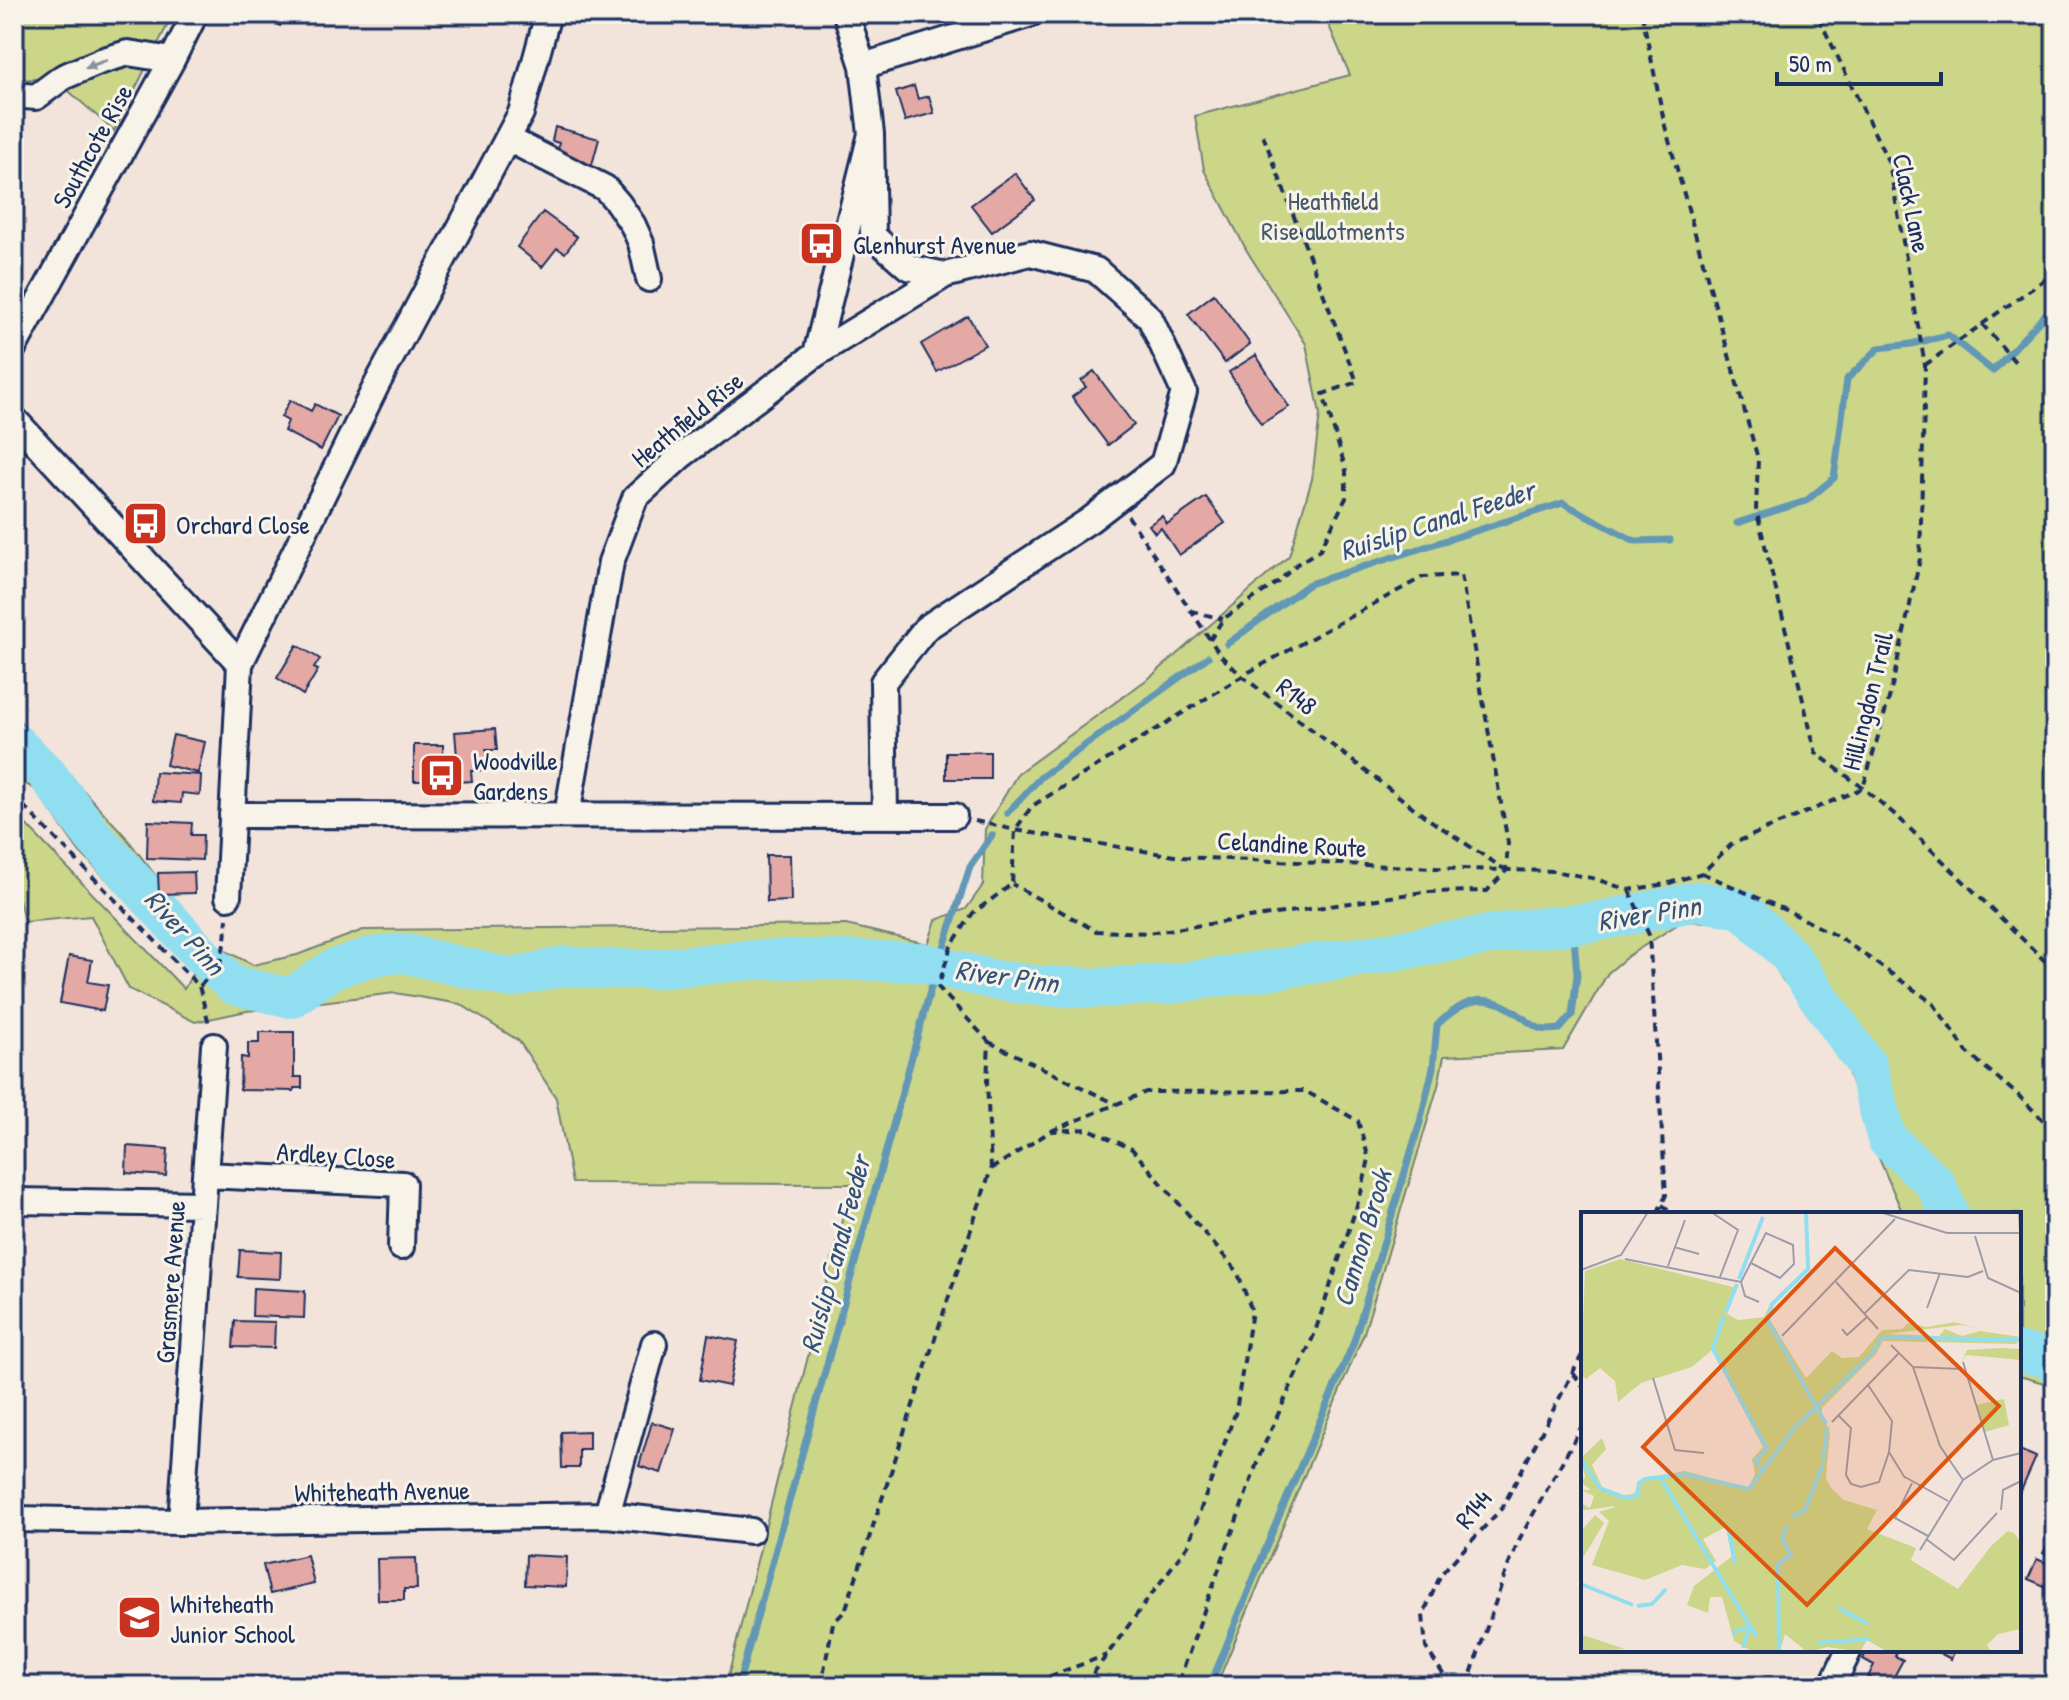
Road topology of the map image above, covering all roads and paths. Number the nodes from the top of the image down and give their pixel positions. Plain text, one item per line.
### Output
1 (195, 14) edge
2 (548, 14) edge
3 (846, 14) edge
4 (1031, 14) edge
5 (1642, 14) edge
6 (1817, 14) edge
7 (172, 60) junction
8 (863, 66) junction
9 (14, 95) edge
10 (871, 134) junction
11 (1263, 135) dead end
12 (508, 139) junction
13 (2055, 272) edge
14 (945, 275) junction
15 (649, 279) dead end
16 (1982, 324) junction
17 (14, 347) edge
18 (816, 354) junction
19 (2015, 361) dead end
20 (1925, 365) junction
21 (14, 419) edge
22 (1118, 499) junction
23 (1191, 611) junction
24 (1223, 619) junction
25 (1210, 640) junction
26 (240, 664) junction
27 (1242, 676) junction
28 (1863, 788) junction
29 (14, 796) edge
30 (232, 815) junction
31 (567, 815) junction
32 (885, 816) junction
33 (954, 816) joint
34 (1015, 830) junction
35 (1506, 871) junction
36 (1702, 873) junction
37 (1012, 884) junction
38 (1629, 890) junction
39 (228, 897) joint
40 (2055, 971) edge
41 (199, 986) junction
42 (989, 1042) junction
43 (214, 1046) joint
44 (1116, 1105) junction
45 (1051, 1131) junction
46 (2055, 1132) edge
47 (991, 1169) junction
48 (205, 1175) junction
49 (14, 1201) edge
50 (203, 1204) junction
51 (1662, 1205) junction
52 (1658, 1212) edge
53 (1672, 1212) edge
54 (401, 1247) dead end
55 (654, 1344) dead end
56 (1581, 1357) edge
57 (1573, 1373) junction
58 (1581, 1383) edge
59 (1581, 1428) edge
60 (607, 1515) junction
61 (14, 1519) edge
62 (181, 1522) junction
63 (751, 1531) dead end
64 (1848, 1652) edge
65 (1107, 1655) junction
66 (821, 1686) edge
67 (1023, 1686) edge
68 (1084, 1686) edge
69 (1177, 1686) edge
70 (1451, 1686) edge
71 (1467, 1686) edge
72 (1832, 1686) edge

1 - 7 street, Southcote Rise
2 - 12 street
3 - 8 street
4 - 8 street
5 - 28 path
6 - 20 path, Clack Lane
7 -> 9 street
7 - 17 street, Southcote Rise
8 - 10 street
10 - 14 street
10 - 18 street
11 - 24 path
12 - 15 street
12 - 26 street
13 - 16 path
14 - 18 street
14 - 22 street
16 - 19 path
16 - 20 path
18 - 31 street, Heathfield Rise
20 - 28 path, Hillingdon Trail
21 - 26 street
22 - 23 path, R148
22 - 32 street
23 - 24 path
23 - 25 path, R148
24 - 25 path
25 - 27 path, R148
26 - 30 street
27 - 34 path
27 - 35 path, R148
27 - 35 path
28 - 36 path, Hillingdon Trail
28 - 40 path
29 - 41 path
30 - 31 street
30 - 39 street
31 - 32 street
32 - 33 street
33 - 34 path, Celandine Route
34 - 35 path, Celandine Route
34 - 37 path
35 - 37 path
35 - 38 path, Celandine Route
36 - 38 path, Hillingdon Trail
36 - 46 path
37 - 42 path
38 - 51 path
39 - 41 path
41 - 43 path
42 - 44 path
42 - 47 path
43 - 48 street, Grasmere Avenue
44 - 45 path
44 - 69 path
45 - 47 path
45 - 65 path
47 - 66 path
48 - 50 street, Grasmere Avenue
48 - 54 street, Ardley Close
49 - 50 street
50 - 62 street, Grasmere Avenue
51 - 52 path
51 - 53 path
55 - 60 street
56 - 57 path, R144
57 - 58 path
57 - 70 path, R144
59 - 71 path
60 - 62 street, Whiteheath Avenue
60 - 63 street, Whiteheath Avenue
61 - 62 street, Whiteheath Avenue
64 - 72 street
65 - 67 path
65 - 68 path

